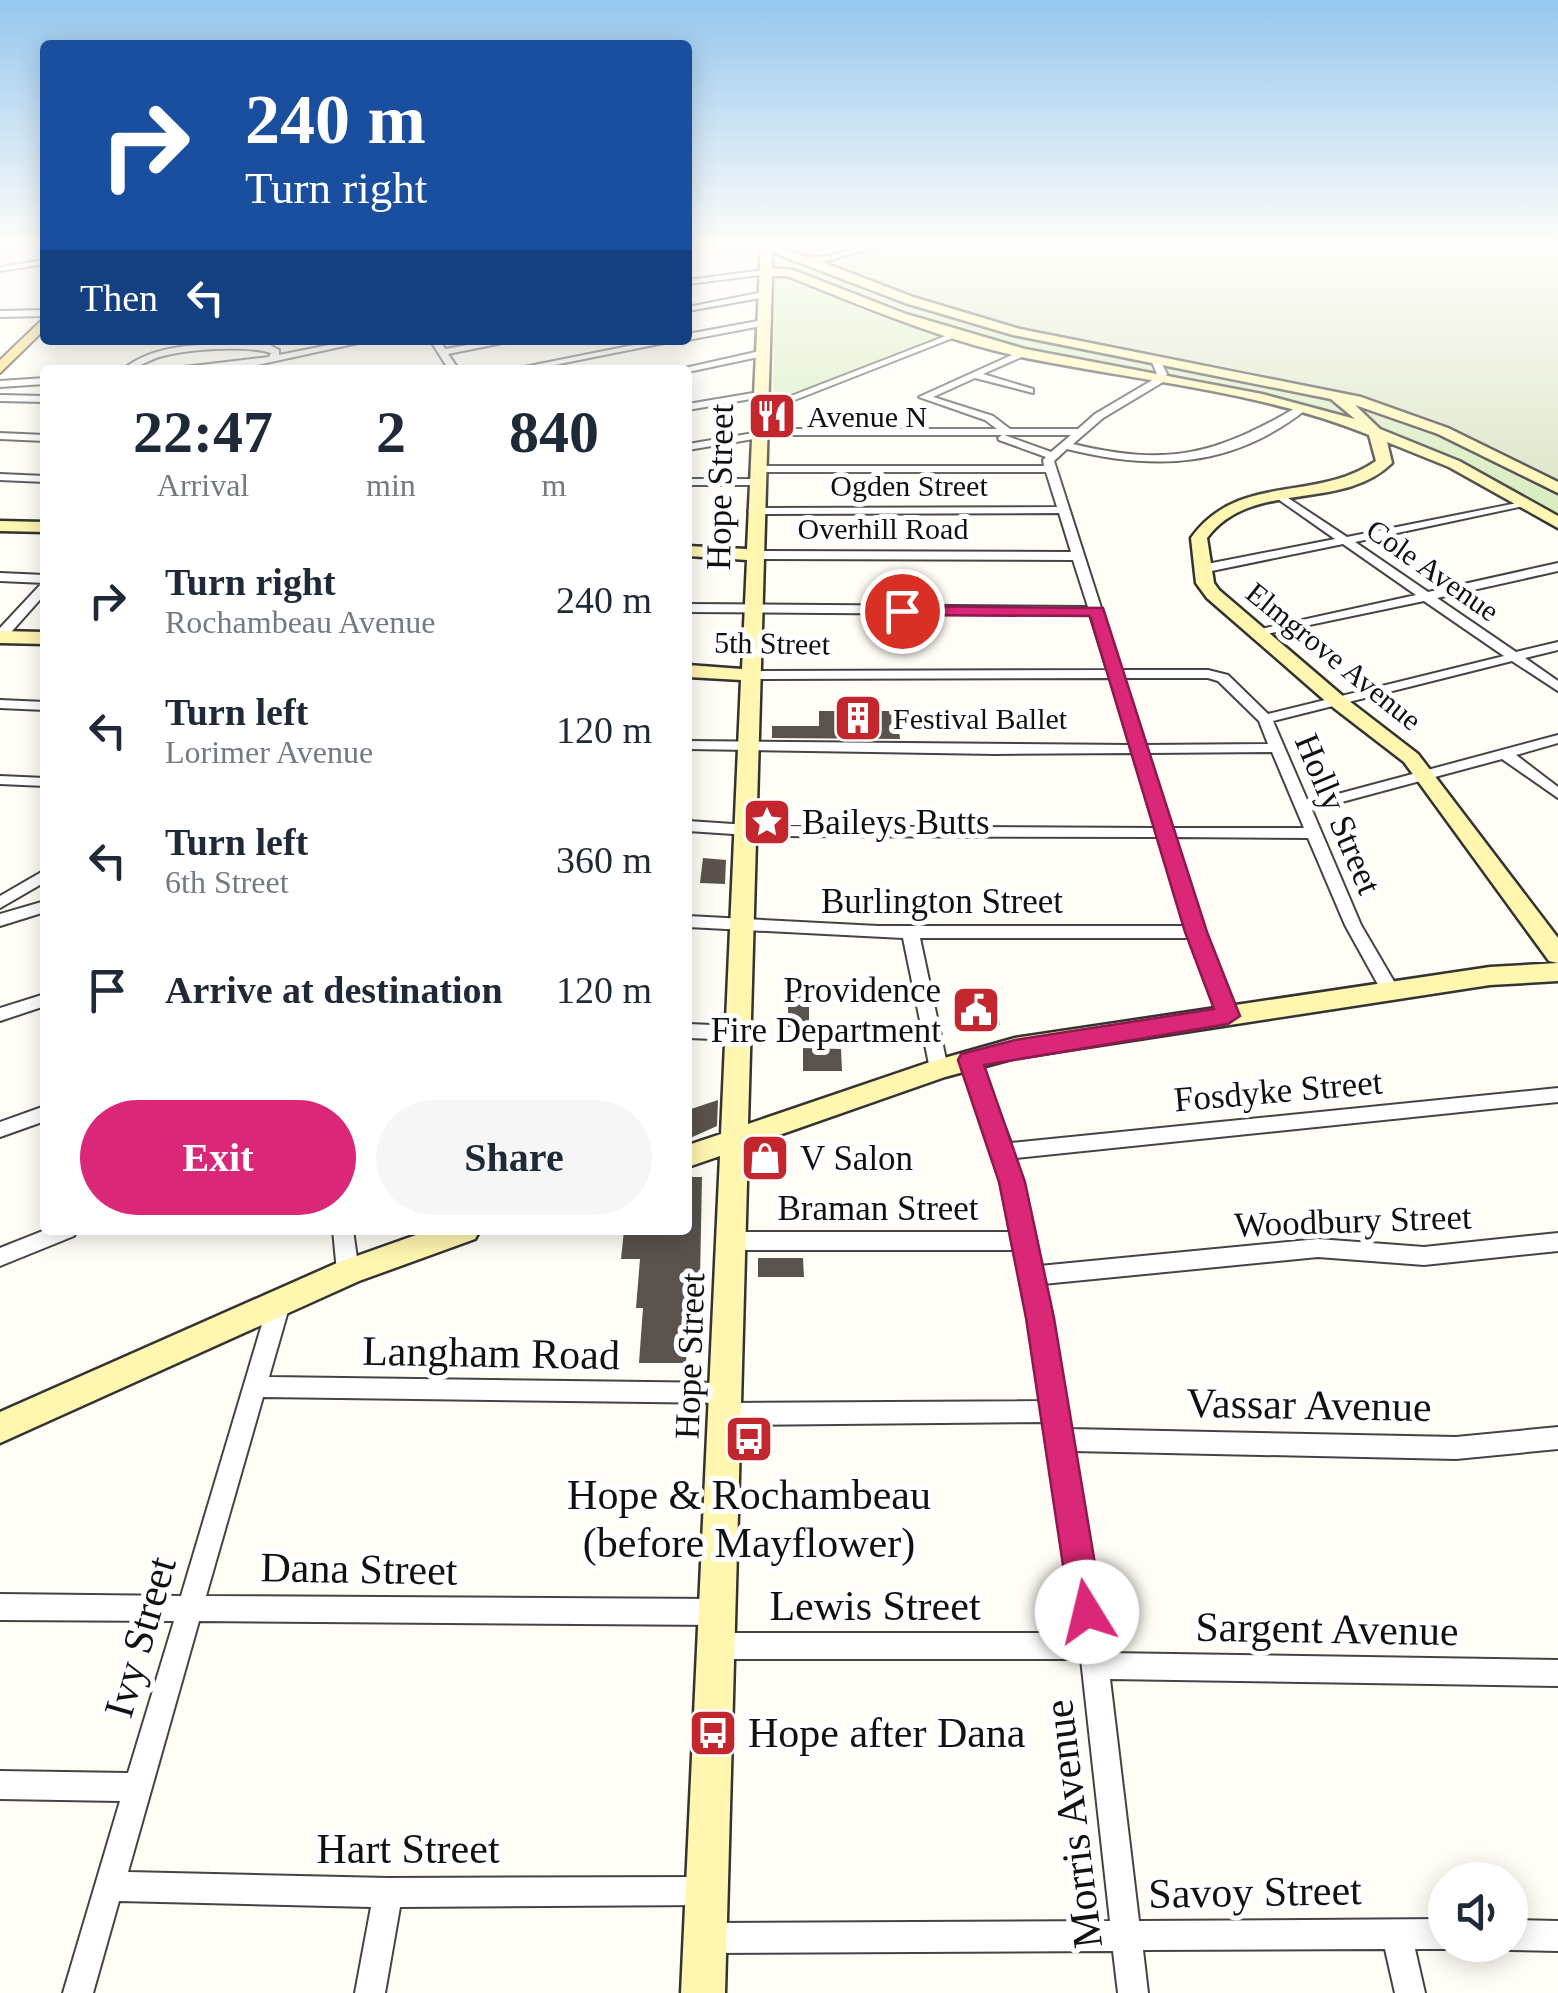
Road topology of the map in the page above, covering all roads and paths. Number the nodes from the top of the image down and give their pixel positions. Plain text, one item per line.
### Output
1 (35, 336) edge
2 (37, 336) edge
3 (762, 336) edge
4 (954, 336) edge
5 (966, 336) edge
6 (1039, 336) edge
7 (343, 345) edge
8 (438, 345) edge
9 (483, 345) edge
10 (647, 345) edge
11 (443, 352) junction
12 (1023, 352) junction
13 (760, 354) junction
14 (272, 359) junction
15 (1156, 360) junction
16 (133, 365) edge
17 (253, 365) edge
18 (451, 365) edge
19 (541, 365) edge
20 (692, 368) edge
21 (0, 369) edge
22 (976, 375) junction
23 (40, 380) edge
24 (1160, 380) junction
25 (0, 383) edge
26 (1030, 390) dead end
27 (1333, 394) junction
28 (0, 398) edge
29 (40, 399) edge
30 (692, 408) edge
31 (1304, 408) junction
32 (759, 413) junction
33 (994, 432) junction
34 (1008, 432) junction
35 (1080, 432) junction
36 (1378, 432) junction
37 (0, 436) edge
38 (40, 438) edge
39 (692, 445) edge
40 (1064, 445) junction
41 (1051, 462) junction
42 (756, 476) junction
43 (0, 477) edge
44 (40, 479) edge
45 (692, 482) edge
46 (1558, 488) edge
47 (1279, 496) junction
48 (1526, 504) junction
49 (1064, 510) junction
50 (754, 511) junction
51 (1558, 523) edge
52 (0, 526) edge
53 (40, 528) edge
54 (1347, 542) junction
55 (692, 551) edge
56 (756, 555) junction
57 (1078, 556) junction
58 (1558, 567) edge
59 (1202, 569) junction
60 (0, 578) edge
61 (40, 582) edge
62 (40, 589) edge
63 (1426, 596) junction
64 (692, 608) edge
65 (754, 611) junction
66 (1097, 611) junction
67 (1257, 634) junction
68 (0, 637) edge
69 (40, 638) edge
70 (1558, 646) edge
71 (1514, 657) junction
72 (692, 671) edge
73 (1216, 674) joint
74 (752, 675) junction
75 (1118, 676) junction
76 (1558, 687) edge
77 (1337, 702) junction
78 (0, 704) edge
79 (40, 706) edge
80 (1265, 719) junction
81 (1558, 739) edge
82 (692, 745) edge
83 (750, 748) junction
84 (1278, 748) junction
85 (1141, 749) junction
86 (1504, 753) junction
87 (1427, 777) junction
88 (0, 780) edge
89 (40, 782) edge
90 (1558, 794) edge
91 (1303, 808) junction
92 (692, 826) edge
93 (748, 830) junction
94 (1314, 833) junction
95 (1168, 834) junction
96 (40, 877) edge
97 (0, 903) edge
98 (40, 908) edge
99 (0, 920) edge
100 (692, 922) edge
101 (743, 926) junction
102 (910, 932) junction
103 (1196, 932) junction
104 (1558, 954) edge
105 (1558, 972) edge
106 (1390, 990) junction
107 (40, 1002) edge
108 (0, 1015) edge
109 (1228, 1016) junction
110 (692, 1031) edge
111 (739, 1034) junction
112 (970, 1060) junction
113 (939, 1069) junction
114 (1558, 1095) edge
115 (40, 1116) edge
116 (0, 1130) edge
117 (734, 1140) junction
118 (1004, 1151) junction
119 (692, 1155) edge
120 (55, 1235) edge
121 (344, 1235) edge
122 (451, 1235) edge
123 (732, 1241) junction
124 (1024, 1241) junction
125 (1558, 1242) edge
126 (0, 1257) edge
127 (348, 1272) junction
128 (1031, 1276) junction
129 (280, 1304) junction
130 (255, 1387) junction
131 (726, 1404) junction
132 (1054, 1411) junction
133 (0, 1428) edge
134 (1558, 1438) edge
135 (1058, 1440) junction
136 (0, 1607) edge
137 (191, 1607) junction
138 (718, 1612) junction
139 (717, 1646) junction
140 (1094, 1656) junction
141 (1558, 1673) edge
142 (0, 1785) edge
143 (138, 1787) junction
144 (109, 1886) junction
145 (707, 1890) junction
146 (388, 1893) junction
147 (1396, 1933) junction
148 (1428, 1934) edge
149 (1528, 1935) edge
150 (1127, 1936) junction
151 (1558, 1936) edge
152 (705, 1938) junction
153 (78, 1993) edge
154 (370, 1993) edge
155 (703, 1993) edge
156 (1133, 1993) edge
157 (1410, 1993) edge

1 - 21 main road
2 - 25 main road
3 - 13 main road, Hope Street
4 - 32 street
5 - 12 main road
6 - 15 main road
7 - 14 street
8 - 11 street
9 - 11 street
10 - 19 street
11 - 18 street
12 - 22 street
12 - 24 main road
13 - 20 street
13 - 32 main road, Hope Street
14 - 16 street
14 - 17 street
15 - 24 street
15 - 27 main road
22 - 26 street
22 - 34 street
23 - 25 street
24 - 31 main road
24 - 35 street
27 - 36 main road
27 - 46 main road
28 - 29 street
30 - 32 street
31 - 36 main road
31 - 40 street
32 - 33 street
32 - 39 street
32 - 42 main road, Hope Street
33 - 34 street
33 - 41 street
34 - 35 street
35 - 40 street
36 - 47 main road, Elmgrove Avenue
36 - 48 main road
37 - 38 street
40 - 41 street
41 - 42 street
41 - 49 street
42 - 45 street
42 - 50 main road, Hope Street
43 - 44 street
47 - 54 street, Cole Avenue
47 - 59 main road, Elmgrove Avenue
48 - 51 main road
48 - 54 street
49 - 50 street, Ogden Street
49 - 57 street
50 - 56 main road, Hope Street
52 - 53 main road
54 - 59 street
54 - 63 street, Cole Avenue
55 - 56 main road, Overhill Road
56 - 57 street, Overhill Road
56 - 65 main road, Hope Street
57 - 66 street
58 - 63 street
59 - 67 main road, Elmgrove Avenue
60 - 61 street
62 - 68 street
63 - 67 street
63 - 71 street, Cole Avenue
64 - 65 street
65 - 66 street
65 - 74 main road, Hope Street
66 - 75 street
67 - 77 main road, Elmgrove Avenue
68 - 69 main road
70 - 71 street
71 - 76 street, Cole Avenue
71 - 77 street
72 - 74 main road, 5th Street
73 - 75 street, 5th Street
73 - 80 street, Holly Street
74 - 75 street, 5th Street
74 - 83 main road, Hope Street
75 - 85 street
77 - 80 street
77 - 87 main road, Elmgrove Avenue
78 - 79 street
80 - 84 street, Holly Street
81 - 86 street
82 - 83 street
83 - 85 street
83 - 93 main road, Hope Street
84 - 85 street
84 - 91 street, Holly Street
85 - 95 street
86 - 87 street
86 - 90 street
87 - 91 street
87 - 104 main road, Elmgrove Avenue
88 - 89 street
91 - 94 street, Holly Street
92 - 93 street
93 - 95 street
93 - 101 main road, Hope Street
94 - 95 street
94 - 106 street, Holly Street
95 - 103 street
96 - 97 street
98 - 99 street
100 - 101 street, Burlington Street
101 - 102 street, Burlington Street
101 - 111 main road, Hope Street
102 - 103 street, Burlington Street
102 - 113 street
103 - 109 street
105 - 106 main road
106 - 109 main road
107 - 108 street
109 - 112 main road
110 - 111 street
111 - 117 main road, Hope Street
112 - 113 main road
112 - 118 street, Morris Avenue
113 - 117 main road
114 - 118 street, Fosdyke Street
115 - 116 street
117 - 119 main road
117 - 123 main road, Hope Street
118 - 124 street, Morris Avenue
120 - 126 street
121 - 127 street
122 - 127 main road
123 - 124 street, Braman Street
123 - 131 main road, Hope Street
124 - 128 street, Morris Avenue
125 - 128 street, Woodbury Street
127 - 129 main road
128 - 132 street, Morris Avenue
129 - 130 street, Ivy Street
129 - 133 main road
130 - 131 street, Langham Road
130 - 137 street, Ivy Street
131 - 132 street, Langham Road
131 - 138 main road, Hope Street
132 - 135 street, Morris Avenue
134 - 135 street, Vassar Avenue
135 - 140 street, Morris Avenue
136 - 137 street, Dana Street
137 - 138 street, Dana Street
137 - 143 street, Ivy Street
138 - 139 main road, Hope Street
139 - 140 street, Lewis Street
139 - 145 main road, Hope Street
140 - 141 street, Sargent Avenue
140 - 150 street, Morris Avenue
142 - 143 street
143 - 144 street, Ivy Street
144 - 146 street, Hart Street
144 - 153 street, Ivy Street
145 - 146 street, Hart Street
145 - 152 main road, Hope Street
146 - 154 street
147 - 148 street, Savoy Street
147 - 150 street, Savoy Street
147 - 157 street
149 - 151 street
150 - 152 street, Savoy Street
150 - 156 street, Morris Avenue
152 - 155 main road, Hope Street

